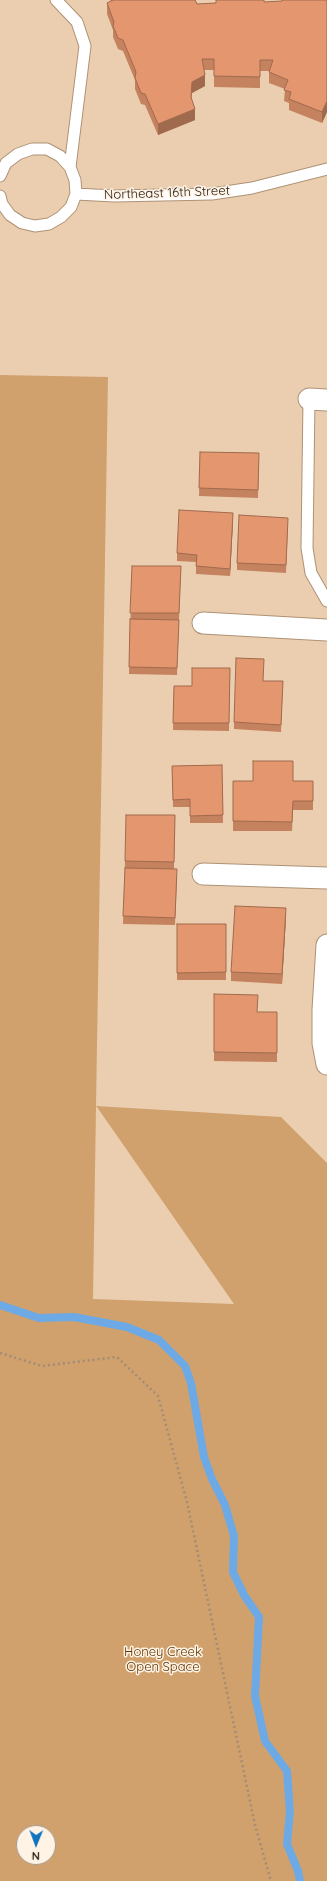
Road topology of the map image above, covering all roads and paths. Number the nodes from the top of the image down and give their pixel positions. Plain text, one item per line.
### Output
1 (56, 0) edge
2 (70, 167) junction
3 (327, 168) edge
4 (0, 176) edge
5 (76, 194) junction
6 (0, 196) edge
7 (318, 399) edge
8 (327, 601) edge
9 (203, 623) dead end
10 (327, 630) edge
11 (203, 874) dead end
12 (327, 878) edge
13 (327, 945) edge
14 (327, 1064) edge
15 (0, 1353) edge
16 (271, 1881) edge

1 - 2 lane
2 - 4 lane
2 - 5 lane
3 - 5 lane, Northeast 16th Street
5 - 6 lane
7 - 8 lane
9 - 10 street
11 - 12 street
13 - 14 street
15 - 16 path

